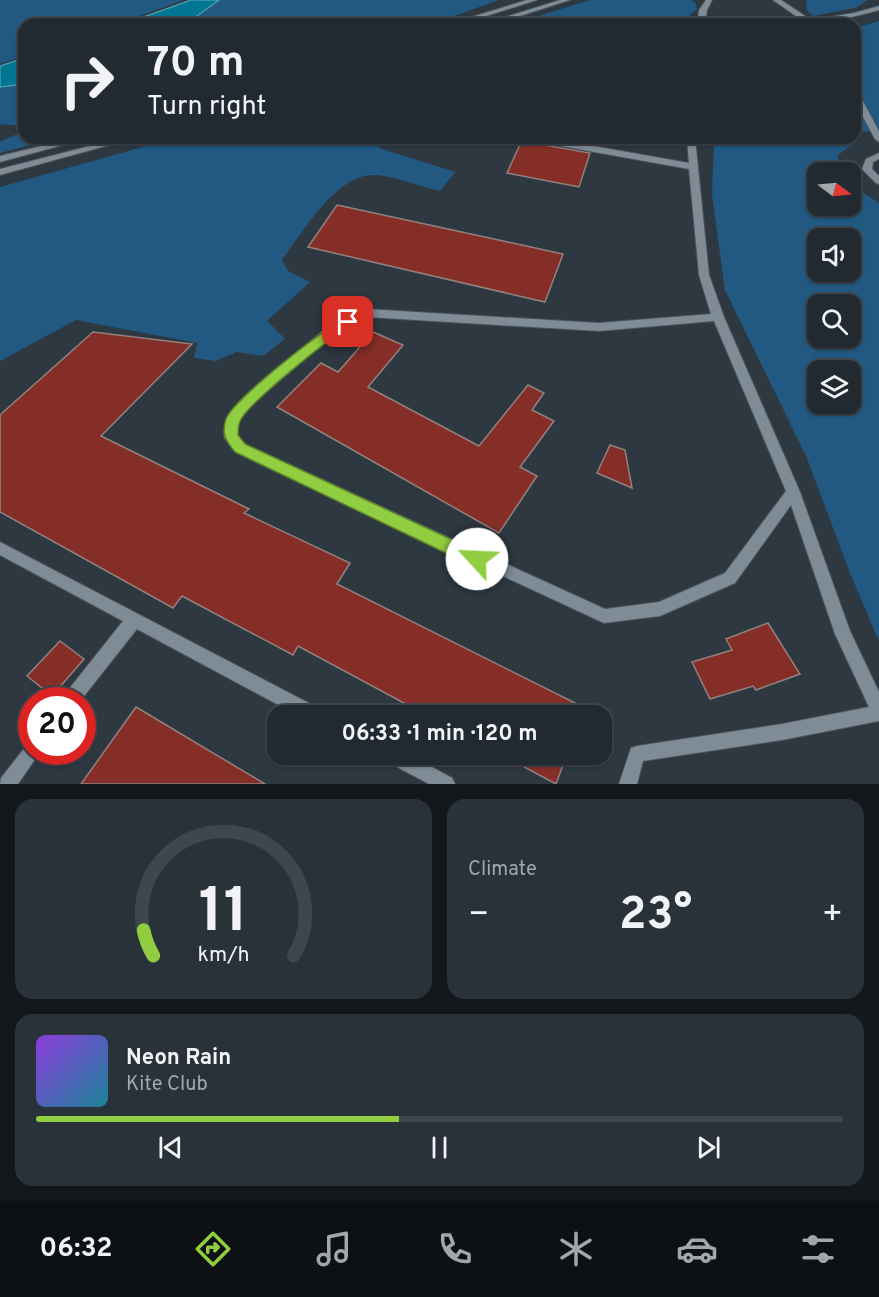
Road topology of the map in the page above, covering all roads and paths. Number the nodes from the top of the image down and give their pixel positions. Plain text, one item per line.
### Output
1 (534, 0) edge
2 (567, 0) edge
3 (709, 0) edge
4 (779, 0) edge
5 (879, 8) edge
6 (473, 18) edge
7 (507, 18) edge
8 (701, 18) edge
9 (804, 18) edge
10 (834, 18) edge
11 (861, 105) edge
12 (878, 137) edge
13 (61, 144) edge
14 (108, 144) edge
15 (566, 144) edge
16 (692, 144) edge
17 (877, 157) edge
18 (0, 159) edge
19 (694, 167) junction
20 (0, 172) edge
21 (879, 182) edge
22 (718, 317) junction
23 (793, 492) junction
24 (0, 548) edge
25 (134, 620) junction
26 (81, 687) edge
27 (295, 705) edge
28 (879, 712) edge
29 (22, 765) edge
30 (411, 765) edge
31 (7, 784) edge
32 (446, 784) edge
33 (628, 784) edge

1 - 6 lane
2 - 7 lane
3 - 8 lane
4 - 9 lane
5 - 10 lane
11 - 12 lane
12 - 17 lane
13 - 18 lane
14 - 20 lane
15 - 19 lane
16 - 19 lane
17 - 21 lane
19 - 22 lane
22 - 23 lane
22 - 23 lane
23 - 28 lane
24 - 25 lane
25 - 26 lane
25 - 27 lane
28 - 33 lane
29 - 31 lane
30 - 32 lane

